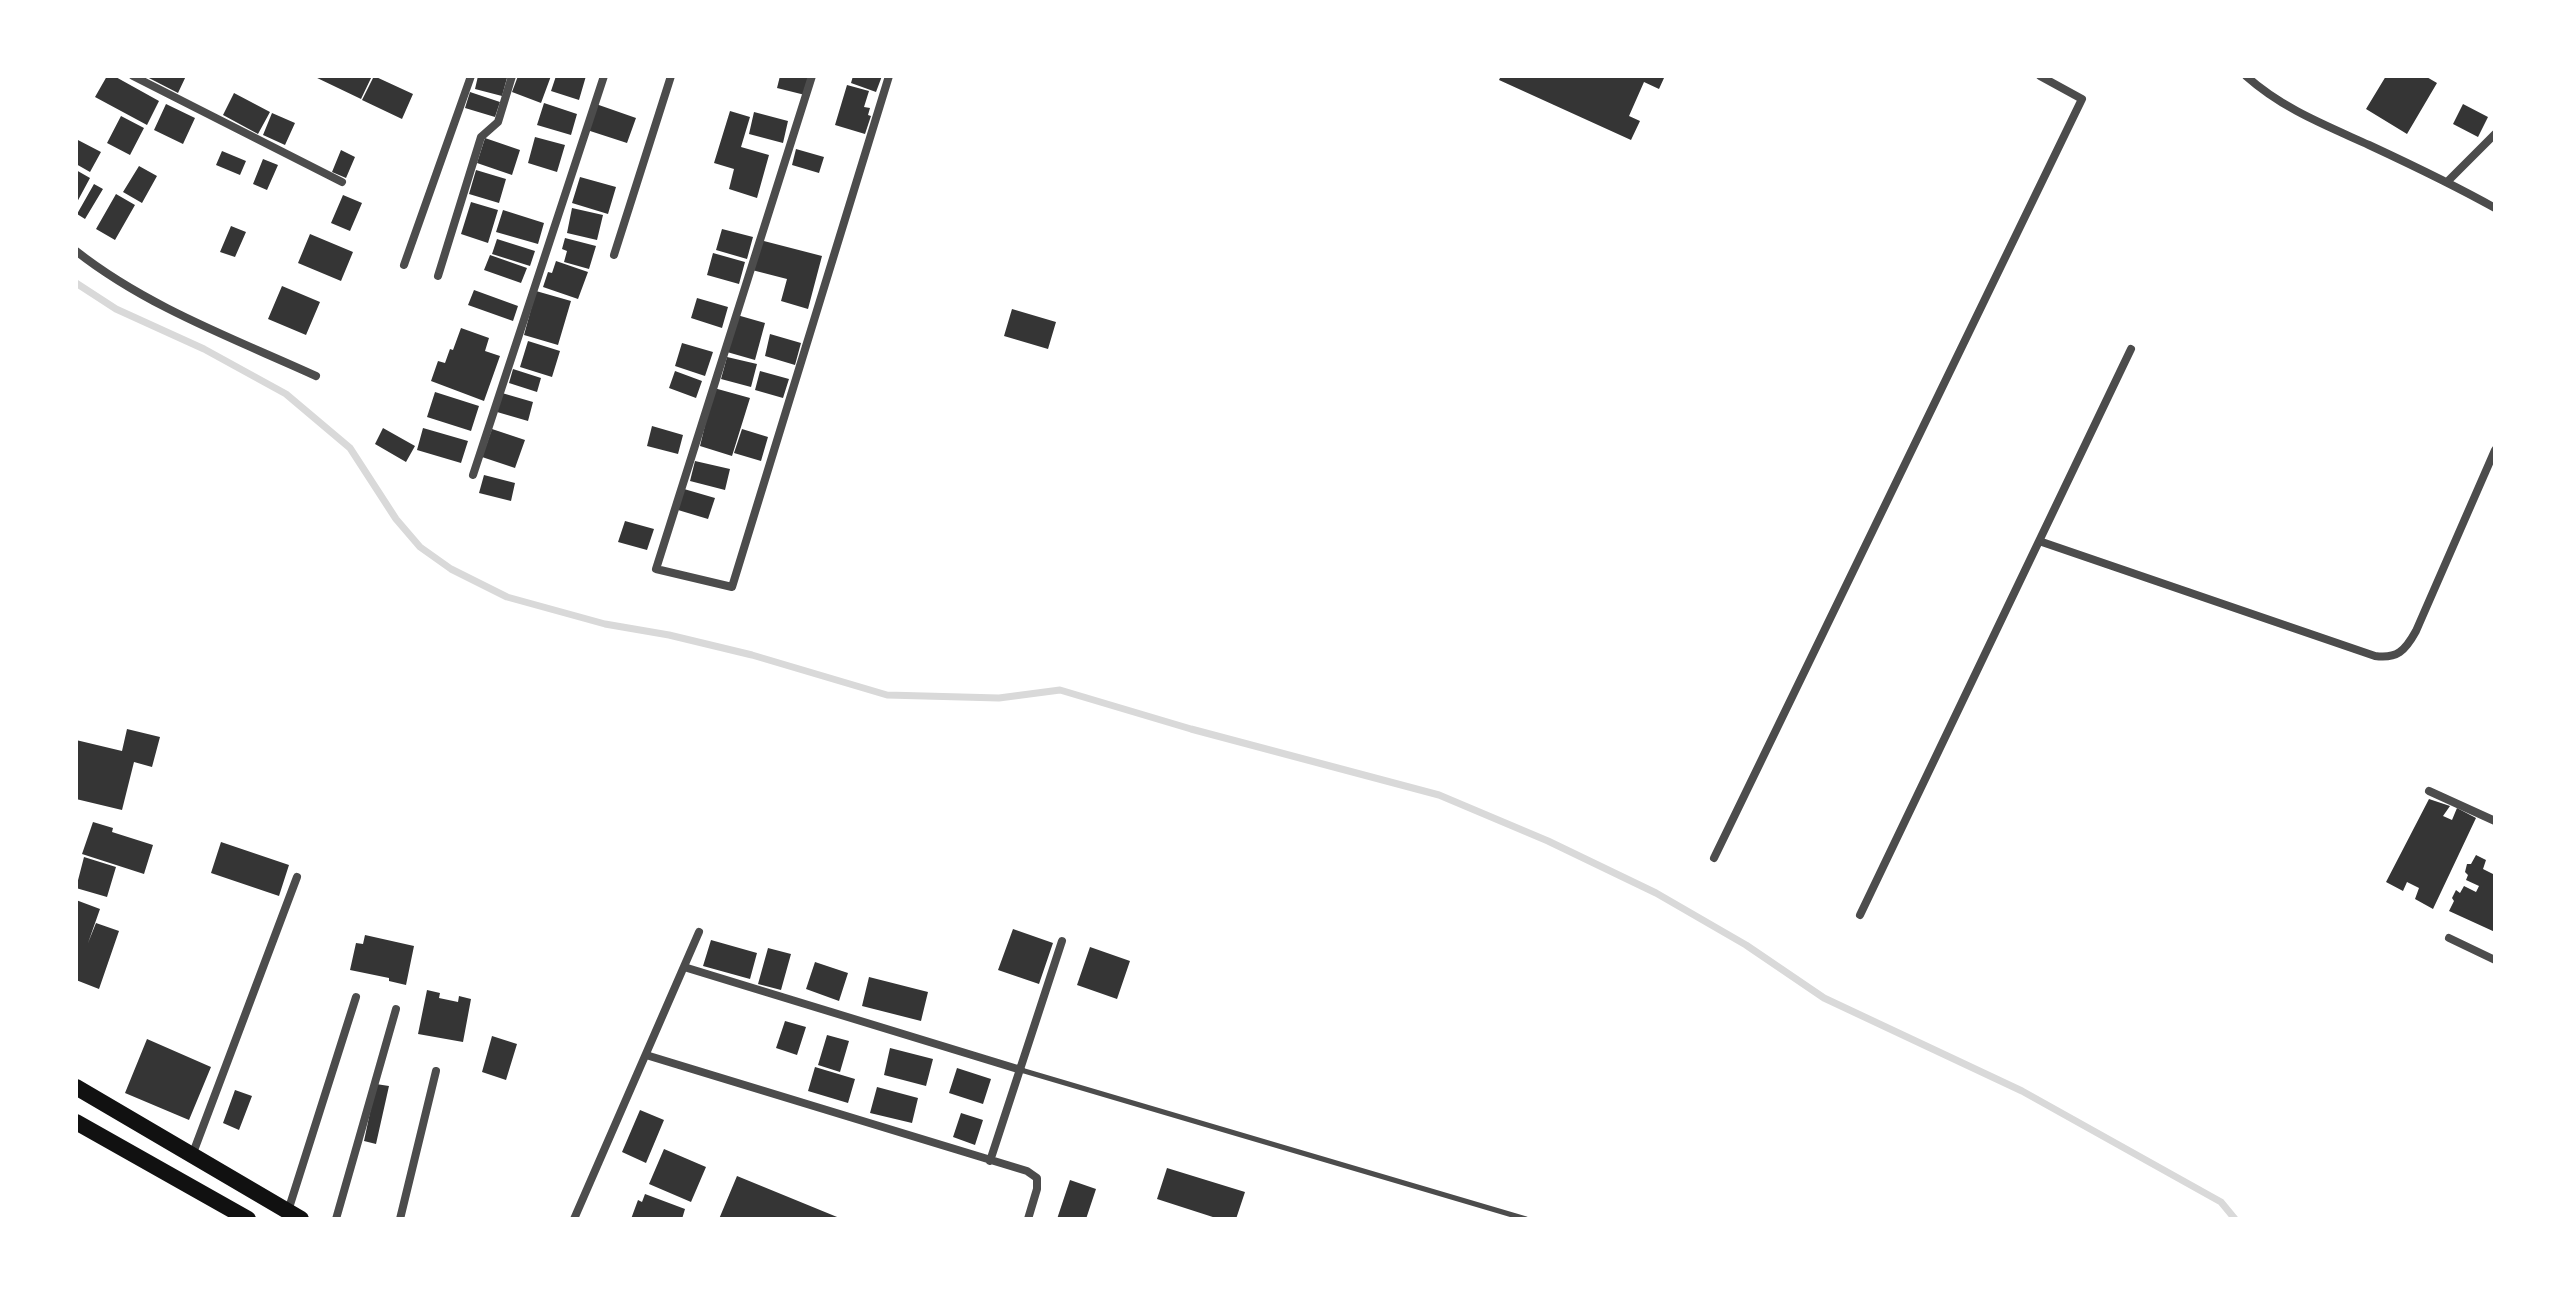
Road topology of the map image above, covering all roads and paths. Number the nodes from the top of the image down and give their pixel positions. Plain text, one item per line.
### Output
1 (133, 76) edge
2 (471, 76) edge
3 (512, 76) edge
4 (604, 76) edge
5 (671, 76) edge
6 (812, 76) edge
7 (889, 76) edge
8 (2040, 76) edge
9 (2246, 76) edge
10 (2495, 134) edge
11 (2448, 181) junction
12 (342, 182) dead end
13 (2495, 208) edge
14 (76, 251) edge
15 (614, 255) dead end
16 (404, 265) dead end
17 (438, 276) dead end
18 (2131, 349) dead end
19 (316, 376) dead end
20 (2495, 450) edge
21 (473, 475) dead end
22 (2039, 541) junction
23 (2429, 791) dead end
24 (2495, 821) edge
25 (1714, 858) dead end
26 (297, 877) dead end
27 (1860, 915) dead end
28 (699, 932) dead end
29 (2449, 938) dead end
30 (1062, 941) dead end
31 (2495, 960) edge
32 (684, 967) junction
33 (356, 997) dead end
34 (396, 1009) dead end
35 (646, 1055) junction
36 (1021, 1070) junction
37 (436, 1071) dead end
38 (76, 1087) edge
39 (76, 1122) edge
40 (193, 1153) junction
41 (990, 1161) junction
42 (295, 1215) edge
43 (248, 1219) edge
44 (336, 1219) edge
45 (400, 1219) edge
46 (574, 1219) edge
47 (1028, 1219) edge
48 (1526, 1219) edge

1 - 12 street
2 - 16 street
3 - 17 street
4 - 21 street
5 - 15 street
6 - 7 street
8 - 25 street
9 - 11 street
10 - 11 street
11 - 13 street
14 - 19 street
18 - 22 street
20 - 22 street
22 - 27 street
23 - 24 street
26 - 40 street
28 - 32 street
29 - 31 street
30 - 36 street
32 - 35 street
32 - 36 street
33 - 42 street
34 - 44 street
35 - 41 street
35 - 46 street
36 - 41 street
36 - 48 lane
37 - 45 street
38 - 40 highway
39 - 43 highway
40 - 42 highway
41 - 47 street

